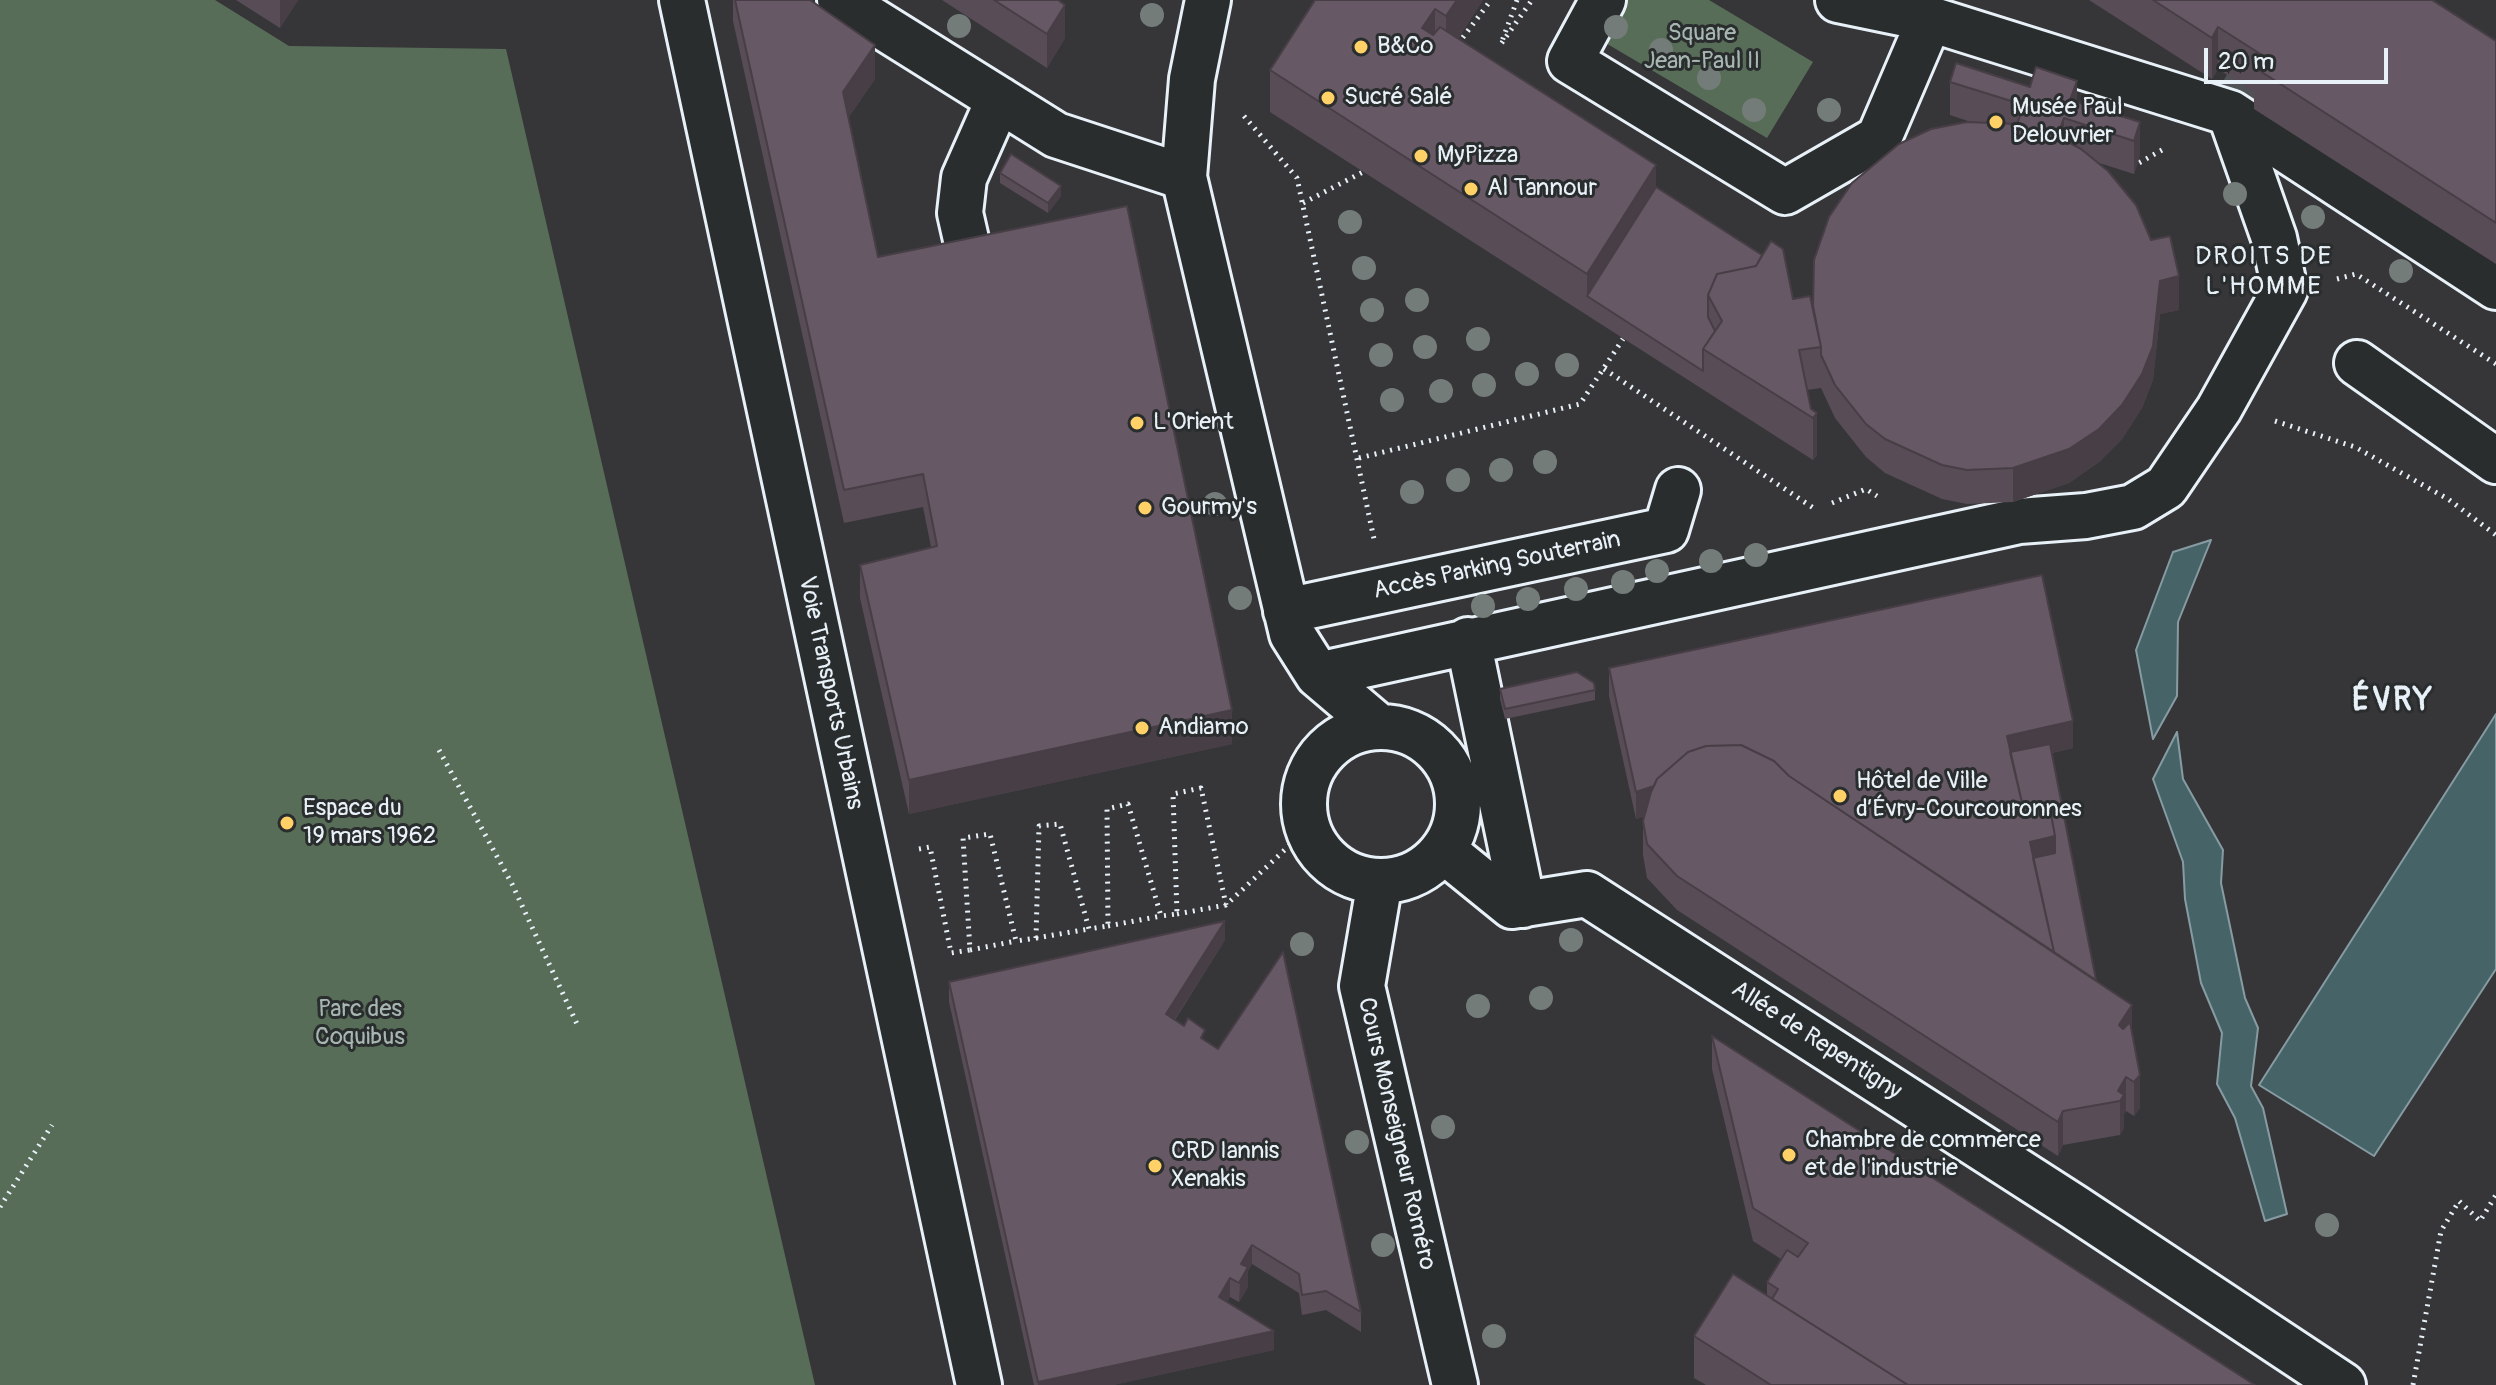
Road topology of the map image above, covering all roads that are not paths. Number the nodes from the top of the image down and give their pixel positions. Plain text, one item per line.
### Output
1 (682, 0) edge
2 (840, 0) edge
3 (1208, 0) edge
4 (1603, 0) edge
5 (1838, 0) edge
6 (1930, 19) junction
7 (999, 99) junction
8 (2230, 113) junction
9 (1184, 177) junction
10 (970, 257) edge
11 (2496, 287) edge
12 (2357, 363) dead end
13 (2496, 461) edge
14 (1678, 490) dead end
15 (1286, 611) junction
16 (1468, 640) junction
17 (1318, 675) junction
18 (1378, 726) junction
19 (1321, 754) junction
20 (1443, 850) junction
21 (1380, 881) junction
22 (1523, 905) junction
23 (1442, 1383) edge
24 (979, 1385) edge
25 (2343, 1385) edge

1 - 24 street, Voie Transports Urbains
2 - 7 street
3 - 9 street
4 - 6 street
5 - 6 street
6 - 8 street
7 - 9 street
7 - 10 street
8 - 11 street
8 - 16 street
9 - 15 street
12 - 13 street
14 - 15 street, Accès Parking Souterrain
15 - 17 street
16 - 17 street
16 - 22 street
17 - 18 street
17 - 19 street
18 - 19 street
18 - 20 street
19 - 21 street
20 - 21 street
20 - 22 street
21 - 23 street, Cours Monseigneur Roméro
22 - 25 street, Allée de Repentigny

